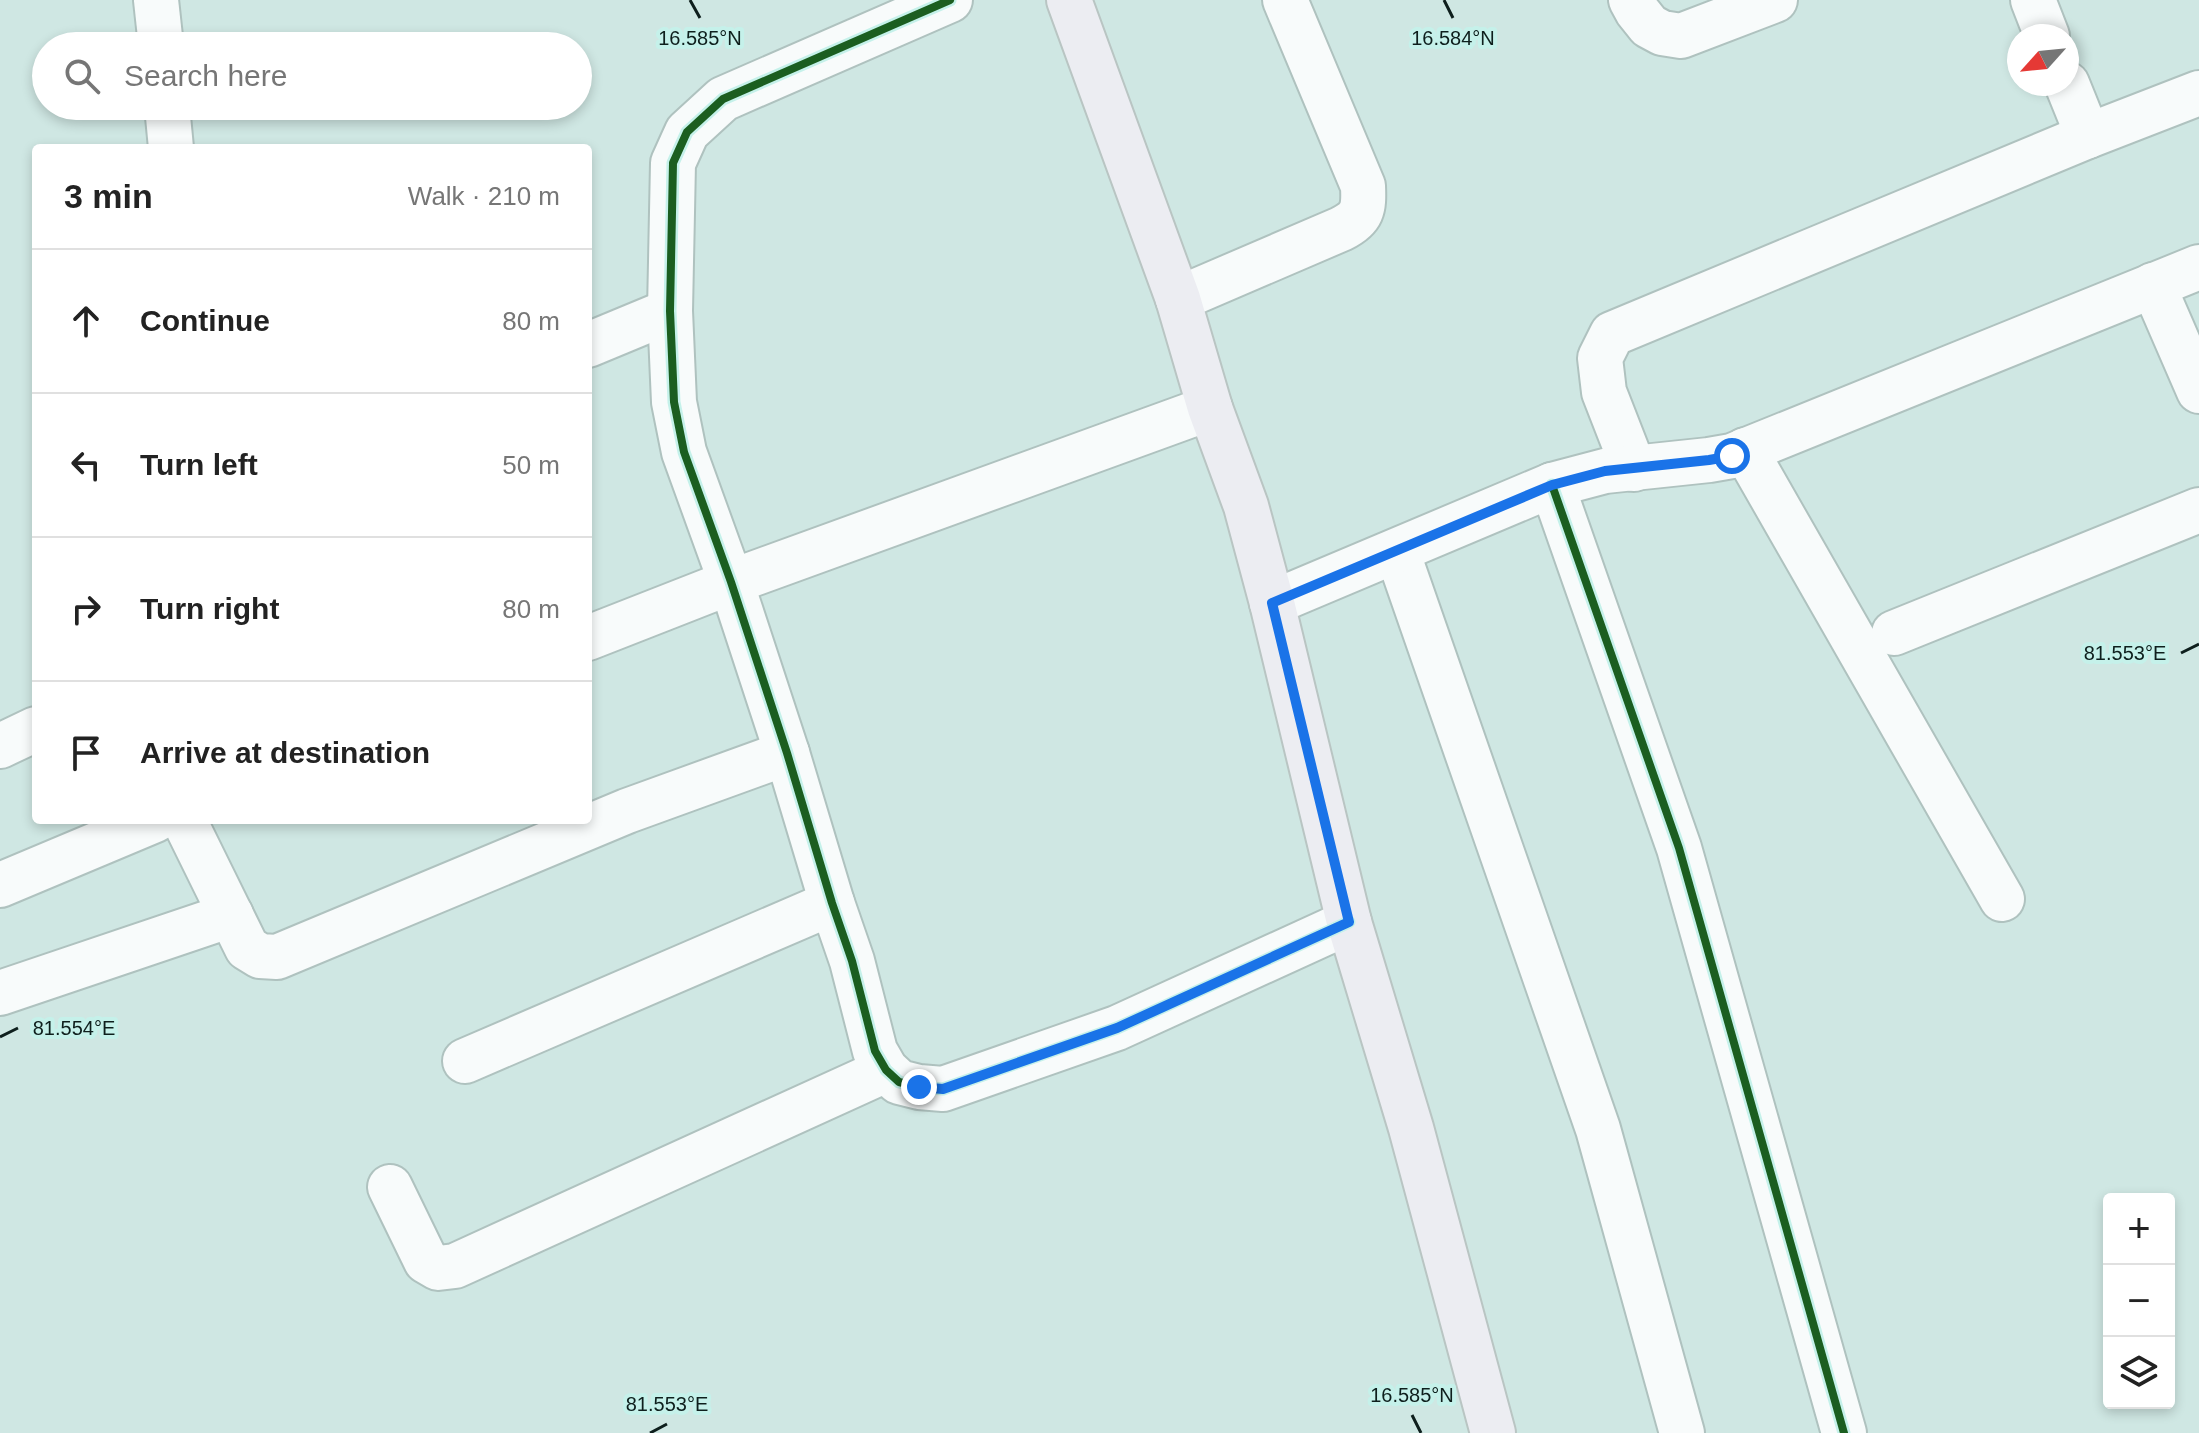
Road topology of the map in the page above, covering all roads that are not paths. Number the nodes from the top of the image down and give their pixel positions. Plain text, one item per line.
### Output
1 (156, 0) edge
2 (950, 0) edge
3 (1069, 0) edge
4 (1285, 0) edge
5 (1631, 0) edge
6 (1775, 0) edge
7 (2033, 0) edge
8 (2042, 24) edge
9 (159, 32) edge
10 (2199, 93) edge
11 (2072, 96) edge
12 (168, 120) edge
13 (2088, 136) junction
14 (171, 144) edge
15 (2199, 267) edge
16 (2153, 285) junction
17 (1178, 299) junction
18 (670, 311) junction
19 (592, 343) edge
20 (2199, 391) edge
21 (1210, 408) junction
22 (1745, 450) junction
23 (1634, 469) junction
24 (1552, 485) junction
25 (2199, 510) edge
26 (1397, 551) junction
27 (731, 582) junction
28 (1272, 603) junction
29 (1894, 633) dead end
30 (592, 636) edge
31 (32, 731) edge
32 (0, 746) edge
33 (787, 753) junction
34 (145, 824) edge
35 (186, 824) edge
36 (0, 885) edge
37 (2002, 899) dead end
38 (832, 903) junction
39 (231, 915) junction
40 (1349, 922) junction
41 (0, 993) edge
42 (465, 1061) dead end
43 (886, 1070) junction
44 (390, 1187) dead end
45 (1493, 1433) edge
46 (1682, 1433) edge
47 (1844, 1433) edge

1 - 9 street
2 - 18 street
3 - 17 main road
4 - 17 street
5 - 6 street
7 - 8 street
10 - 13 street
11 - 13 street
12 - 14 street
13 - 23 street
15 - 16 street
16 - 20 street
16 - 22 street
17 - 21 main road
18 - 19 street
18 - 27 street
21 - 27 street
21 - 28 main road
22 - 23 street
22 - 37 street
23 - 24 street
24 - 26 street
24 - 47 street
25 - 29 street
26 - 28 street
26 - 46 street
27 - 30 street
27 - 33 street
28 - 40 main road
31 - 32 street
33 - 38 street
33 - 39 street
34 - 36 street
35 - 39 street
38 - 42 street
38 - 43 street
39 - 41 street
40 - 43 street
40 - 45 main road
43 - 44 street

